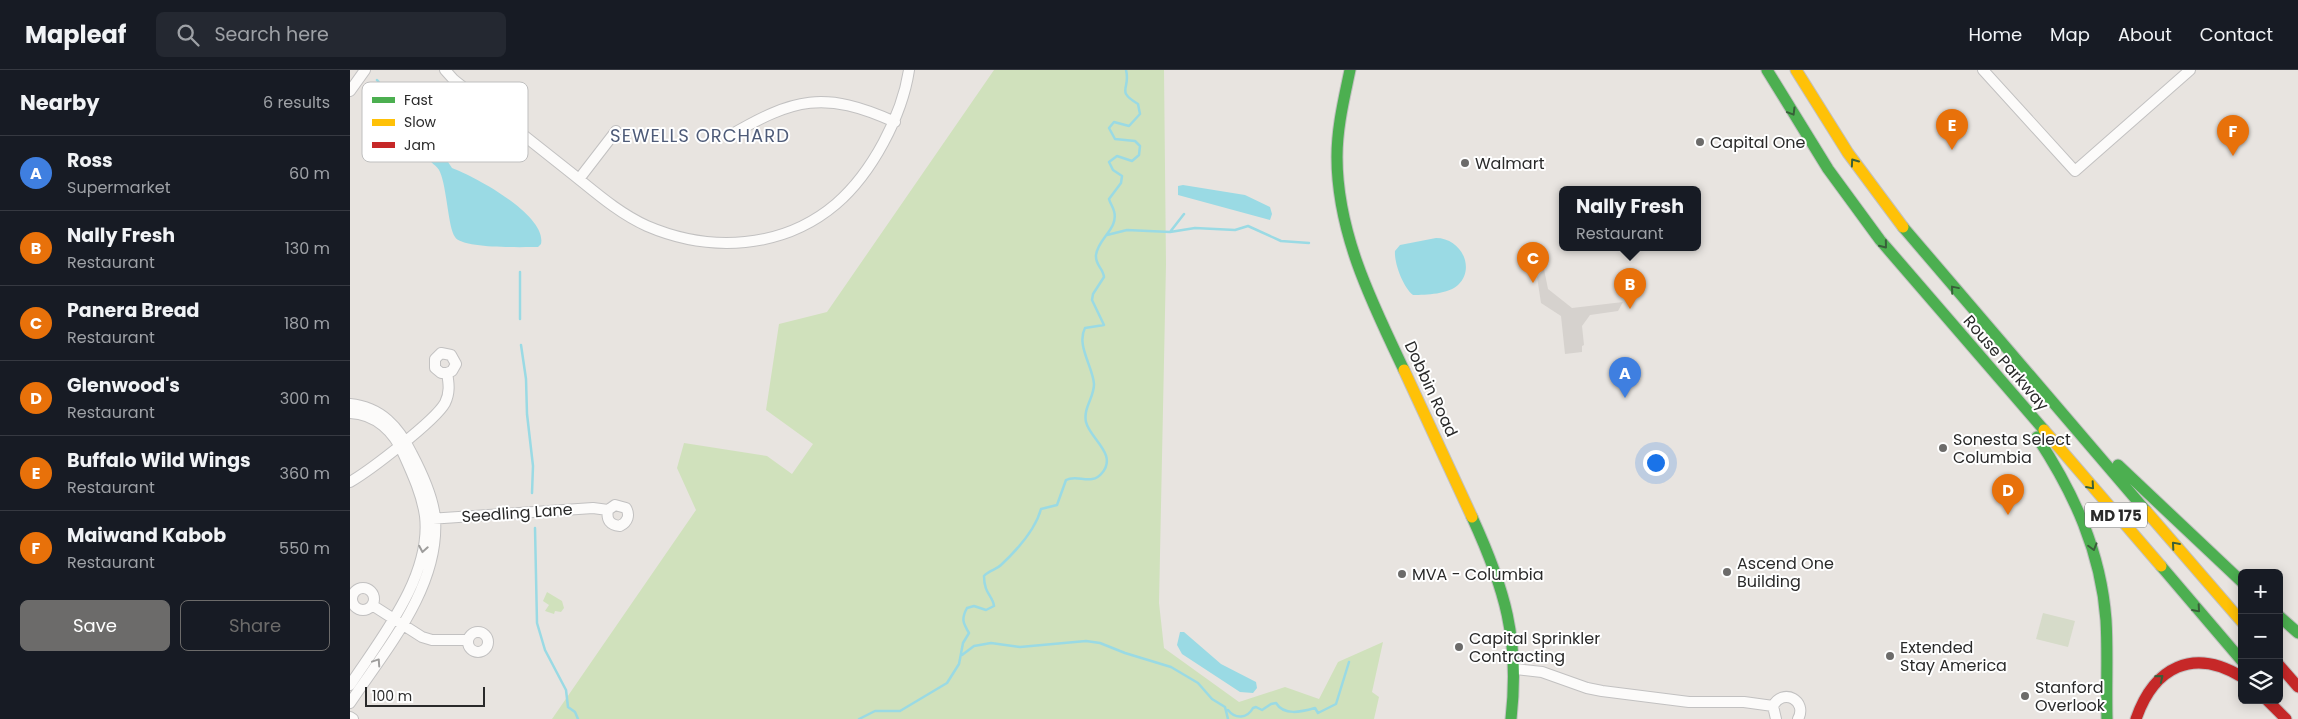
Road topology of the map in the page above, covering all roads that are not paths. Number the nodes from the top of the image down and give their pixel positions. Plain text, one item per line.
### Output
1 (365, 70) edge
2 (445, 70) edge
3 (909, 70) edge
4 (1339, 70) edge
5 (1350, 70) edge
6 (1767, 70) edge
7 (1796, 70) edge
8 (1983, 70) edge
9 (2190, 70) edge
10 (457, 82) edge
11 (350, 91) edge
12 (1343, 95) junction
13 (895, 122) junction
14 (616, 131) dead end
15 (730, 136) dead end
16 (528, 139) edge
17 (578, 179) junction
18 (2020, 366) junction
19 (1990, 370) junction
20 (447, 373) dead end
21 (350, 404) edge
22 (350, 413) edge
23 (403, 443) junction
24 (350, 482) edge
25 (608, 510) dead end
26 (430, 518) junction
27 (2238, 578) edge
28 (372, 605) dead end
29 (2238, 617) edge
30 (2283, 620) edge
31 (398, 622) junction
32 (2298, 633) edge
33 (468, 640) dead end
34 (2240, 659) edge
35 (1516, 669) junction
36 (2283, 669) edge
37 (2238, 675) edge
38 (350, 685) edge
39 (2298, 686) edge
40 (350, 703) edge
41 (2271, 704) edge
42 (2279, 704) edge
43 (1773, 706) junction
44 (2106, 716) edge
45 (350, 717) edge
46 (353, 719) edge
47 (1511, 719) edge
48 (1776, 719) edge
49 (1798, 719) edge
50 (2136, 719) edge
51 (2286, 719) edge
52 (2292, 719) edge

1 - 11 street
2 - 10 street
3 - 13 street
4 - 12 main road
5 - 12 main road, Dobbin Road
6 -> 19 main road, Rouse Parkway / MD 175
18 -> 7 main road, Rouse Parkway / MD 175
8 - 9 street
12 - 35 main road, Dobbin Road
13 - 15 street
13 - 17 street
14 - 17 street
16 - 17 street
18 - 27 main road
29 -> 18 main road, Rouse Parkway / MD 175
19 -> 34 main road, Rouse Parkway / MD 175
19 -> 44 main road
20 - 23 street
21 - 23 street
22 - 23 street
23 - 24 street
23 - 26 street
25 - 26 street, Seedling Lane
26 - 31 street
28 - 31 street
30 - 32 main road
31 - 33 street
31 - 38 street
40 -> 31 street
35 - 43 street
35 - 47 main road, Dobbin Road
36 - 39 main road
50 -> 37 main road
41 - 51 main road
42 - 52 main road
43 - 48 street
43 - 49 street
45 - 46 street

